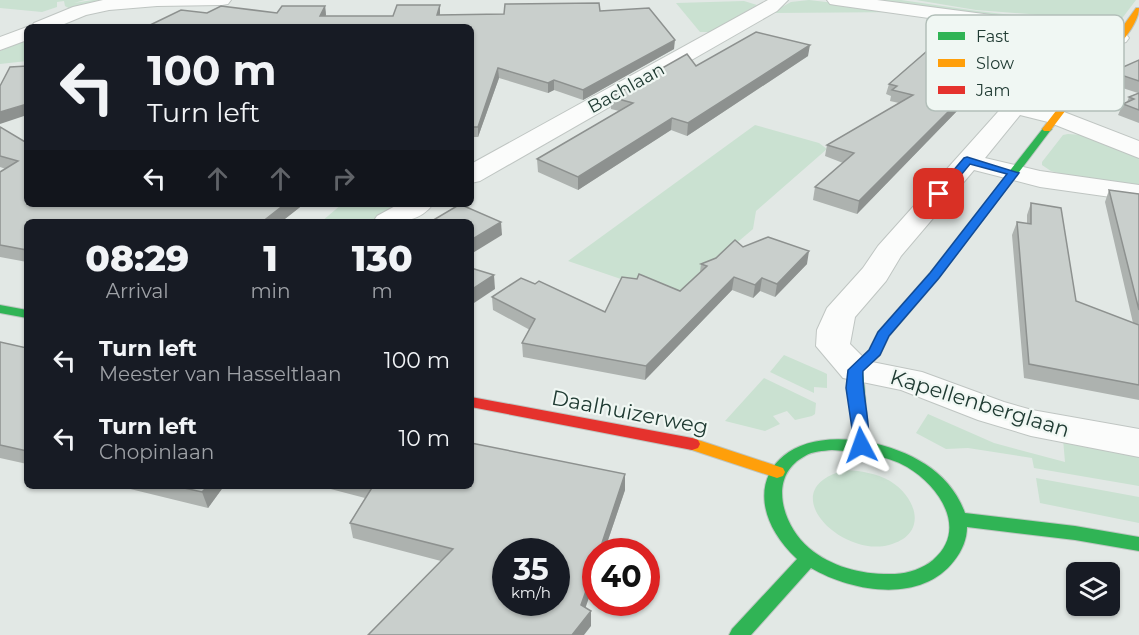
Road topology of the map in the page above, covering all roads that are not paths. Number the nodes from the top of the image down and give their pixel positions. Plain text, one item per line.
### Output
1 (222, 0) edge
2 (780, 0) edge
3 (836, 0) edge
4 (1139, 10) edge
5 (951, 15) edge
6 (50, 24) edge
7 (1124, 31) edge
8 (24, 34) edge
9 (0, 44) edge
10 (1012, 111) edge
11 (1032, 111) edge
12 (1061, 111) edge
13 (1056, 117) junction
14 (1139, 150) edge
15 (967, 160) junction
16 (474, 173) edge
17 (1013, 173) junction
18 (1139, 194) edge
19 (414, 207) edge
20 (392, 219) edge
21 (0, 309) edge
22 (24, 313) edge
23 (856, 370) junction
24 (474, 403) edge
25 (1139, 443) edge
26 (861, 445) junction
27 (777, 472) junction
28 (958, 519) junction
29 (1139, 544) edge
30 (809, 558) junction
31 (739, 635) edge

1 - 6 street
2 - 16 street, Bachlaan
3 - 5 street
4 - 7 street
8 - 9 street
10 - 15 street
11 - 13 street
12 - 13 street
13 - 14 street
13 - 17 street
15 - 17 street
15 - 23 street
17 - 18 street
17 - 23 street
19 - 20 street
21 - 22 street
23 - 25 street, Kapellenberglaan
23 - 26 street
24 - 27 street, Daalhuizerweg
26 - 27 street
26 - 28 street
27 - 30 street
28 - 29 street
28 - 30 street
30 - 31 street

